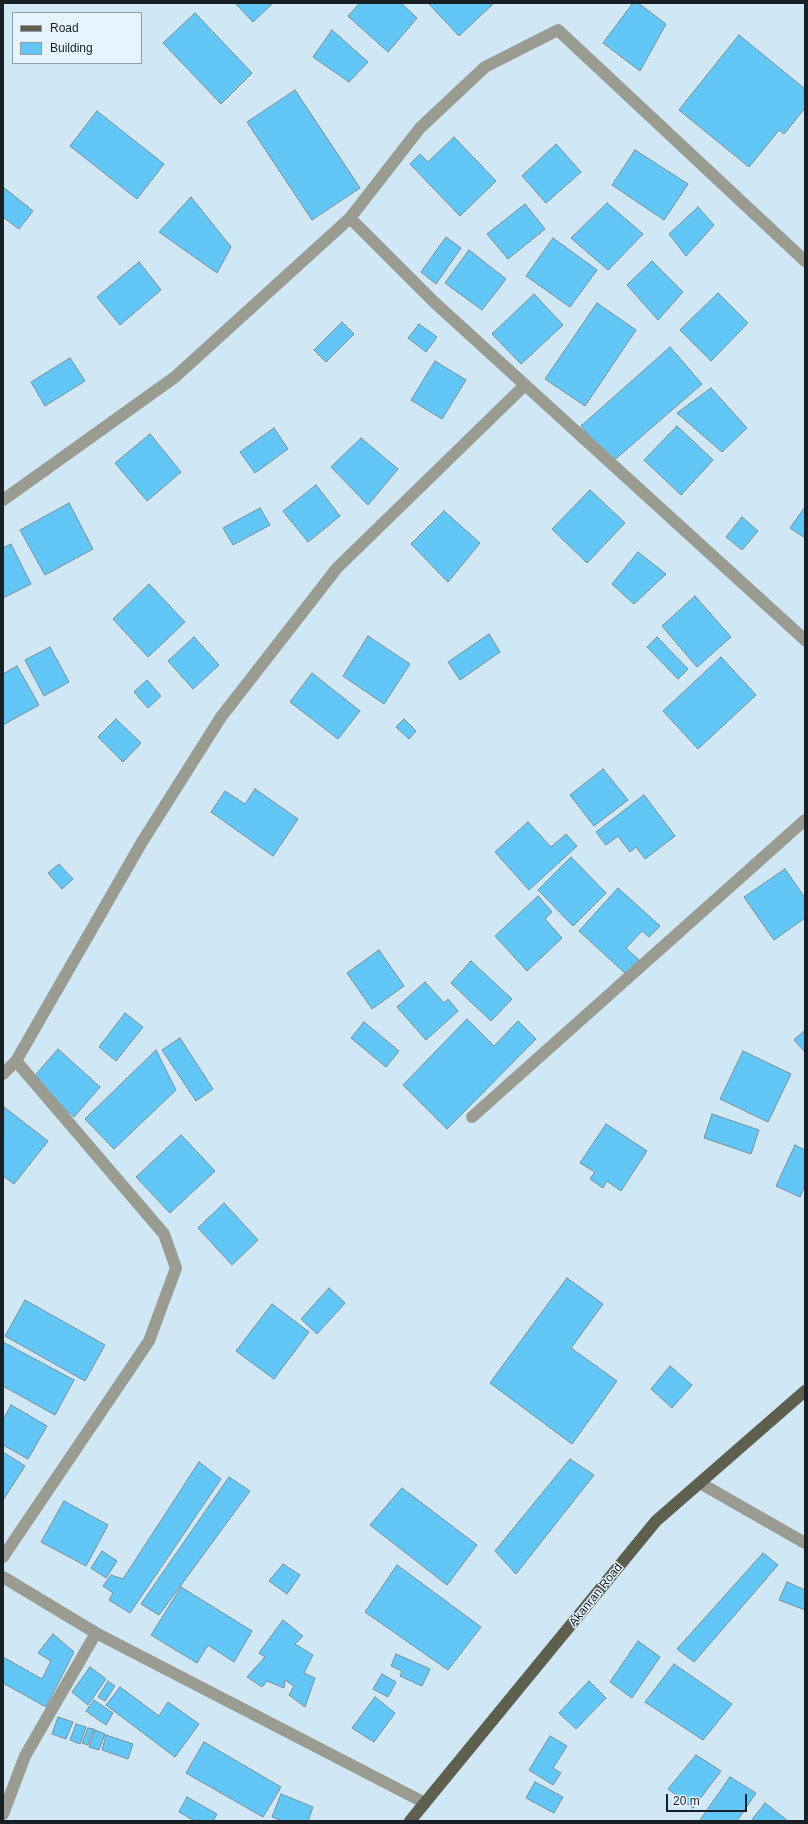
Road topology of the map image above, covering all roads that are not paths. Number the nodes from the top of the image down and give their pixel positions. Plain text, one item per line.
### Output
1 (350, 218) junction
2 (805, 260) edge
3 (525, 386) junction
4 (3, 500) edge
5 (805, 640) edge
6 (805, 820) edge
7 (16, 1061) junction
8 (3, 1074) edge
9 (472, 1117) dead end
10 (805, 1391) edge
11 (700, 1483) junction
12 (805, 1543) edge
13 (3, 1557) edge
14 (3, 1577) edge
15 (96, 1633) junction
16 (425, 1803) junction
17 (3, 1814) edge
18 (410, 1821) edge

1 - 2 street
1 - 3 street
1 - 4 street
3 - 5 street
3 - 7 street
6 - 9 street
7 - 8 street
7 - 13 street
10 - 11 main road, Akanran Road
11 - 12 street
11 - 16 main road, Akanran Road
14 - 15 street
15 - 16 street
15 - 17 street
16 - 18 main road, Akanran Road

